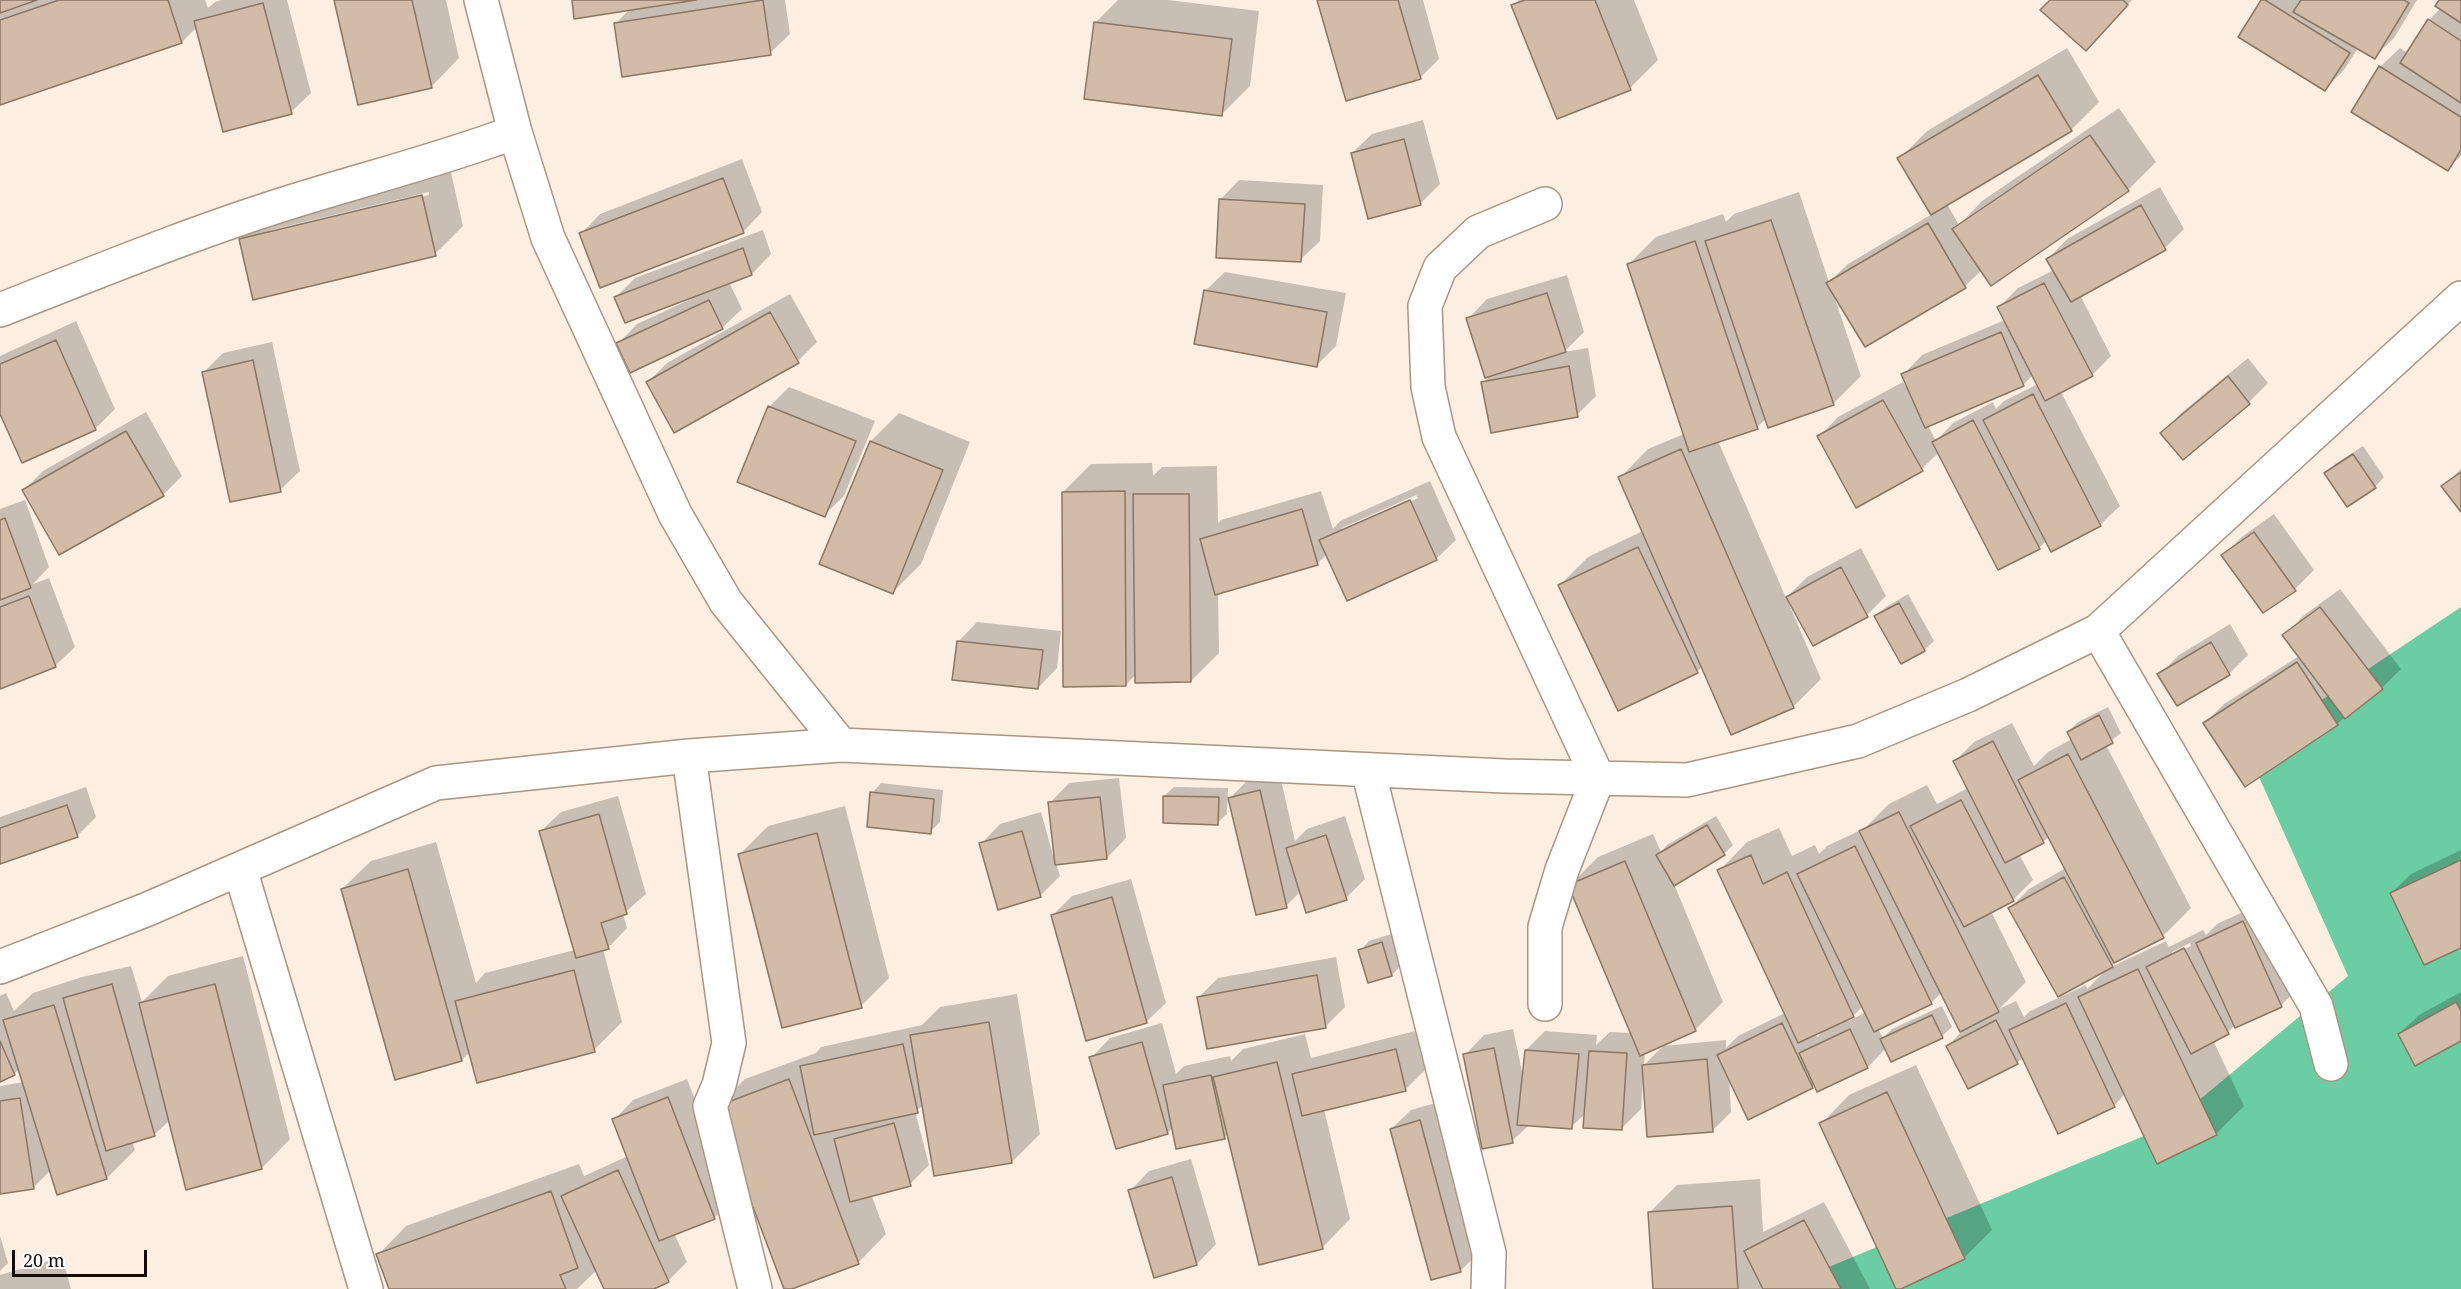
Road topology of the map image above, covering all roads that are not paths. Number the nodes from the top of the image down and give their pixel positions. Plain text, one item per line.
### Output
1 (481, 0) edge
2 (515, 132) junction
3 (1545, 204) dead end
4 (2461, 298) edge
5 (0, 310) edge
6 (2098, 631) junction
7 (841, 745) junction
8 (689, 756) junction
9 (1368, 770) junction
10 (1598, 778) junction
11 (240, 869) junction
12 (0, 967) edge
13 (1545, 1004) dead end
14 (2331, 1064) dead end
15 (366, 1289) edge
16 (755, 1289) edge
17 (1488, 1289) edge

1 - 2 street
2 - 5 street
2 - 7 street
3 - 10 street
4 - 6 street
6 - 10 street
6 - 14 street
7 - 8 street
7 - 9 street
8 - 11 street
8 - 16 street
9 - 10 street
9 - 17 street
10 - 13 street
11 - 12 street
11 - 15 street

